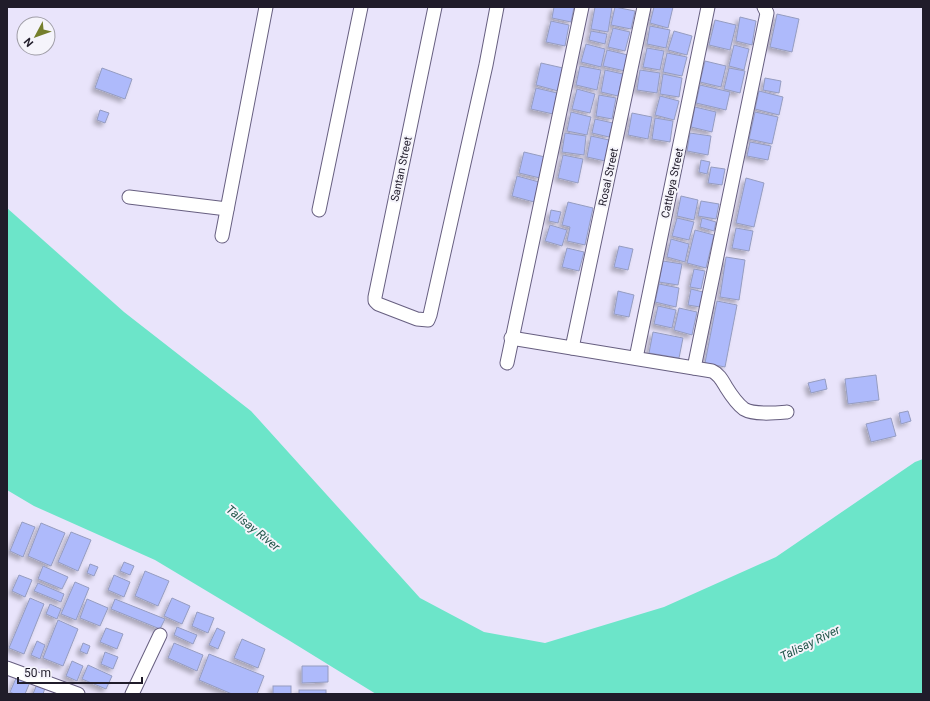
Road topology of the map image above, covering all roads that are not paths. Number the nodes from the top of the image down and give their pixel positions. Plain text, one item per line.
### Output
1 (266, 7) edge
2 (361, 7) edge
3 (434, 7) edge
4 (497, 7) edge
5 (582, 7) edge
6 (644, 7) edge
7 (708, 7) edge
8 (764, 7) edge
9 (129, 197) dead end
10 (227, 209) junction
11 (319, 210) dead end
12 (222, 236) dead end
13 (511, 338) junction
14 (572, 348) junction
15 (636, 358) junction
16 (507, 363) dead end
17 (694, 368) junction
18 (787, 412) dead end
19 (160, 635) dead end
20 (7, 668) edge
21 (78, 694) edge
22 (132, 694) edge

1 - 10 street
2 - 11 street
3 - 4 street, Santan Street
5 - 13 street
6 - 14 street, Rosal Street
7 - 15 street, Cattleya Street
8 - 17 street
9 - 10 street
10 - 12 street
13 - 14 street
13 - 16 street
14 - 15 street
15 - 17 street
17 - 18 street
19 - 22 street
20 - 21 street

